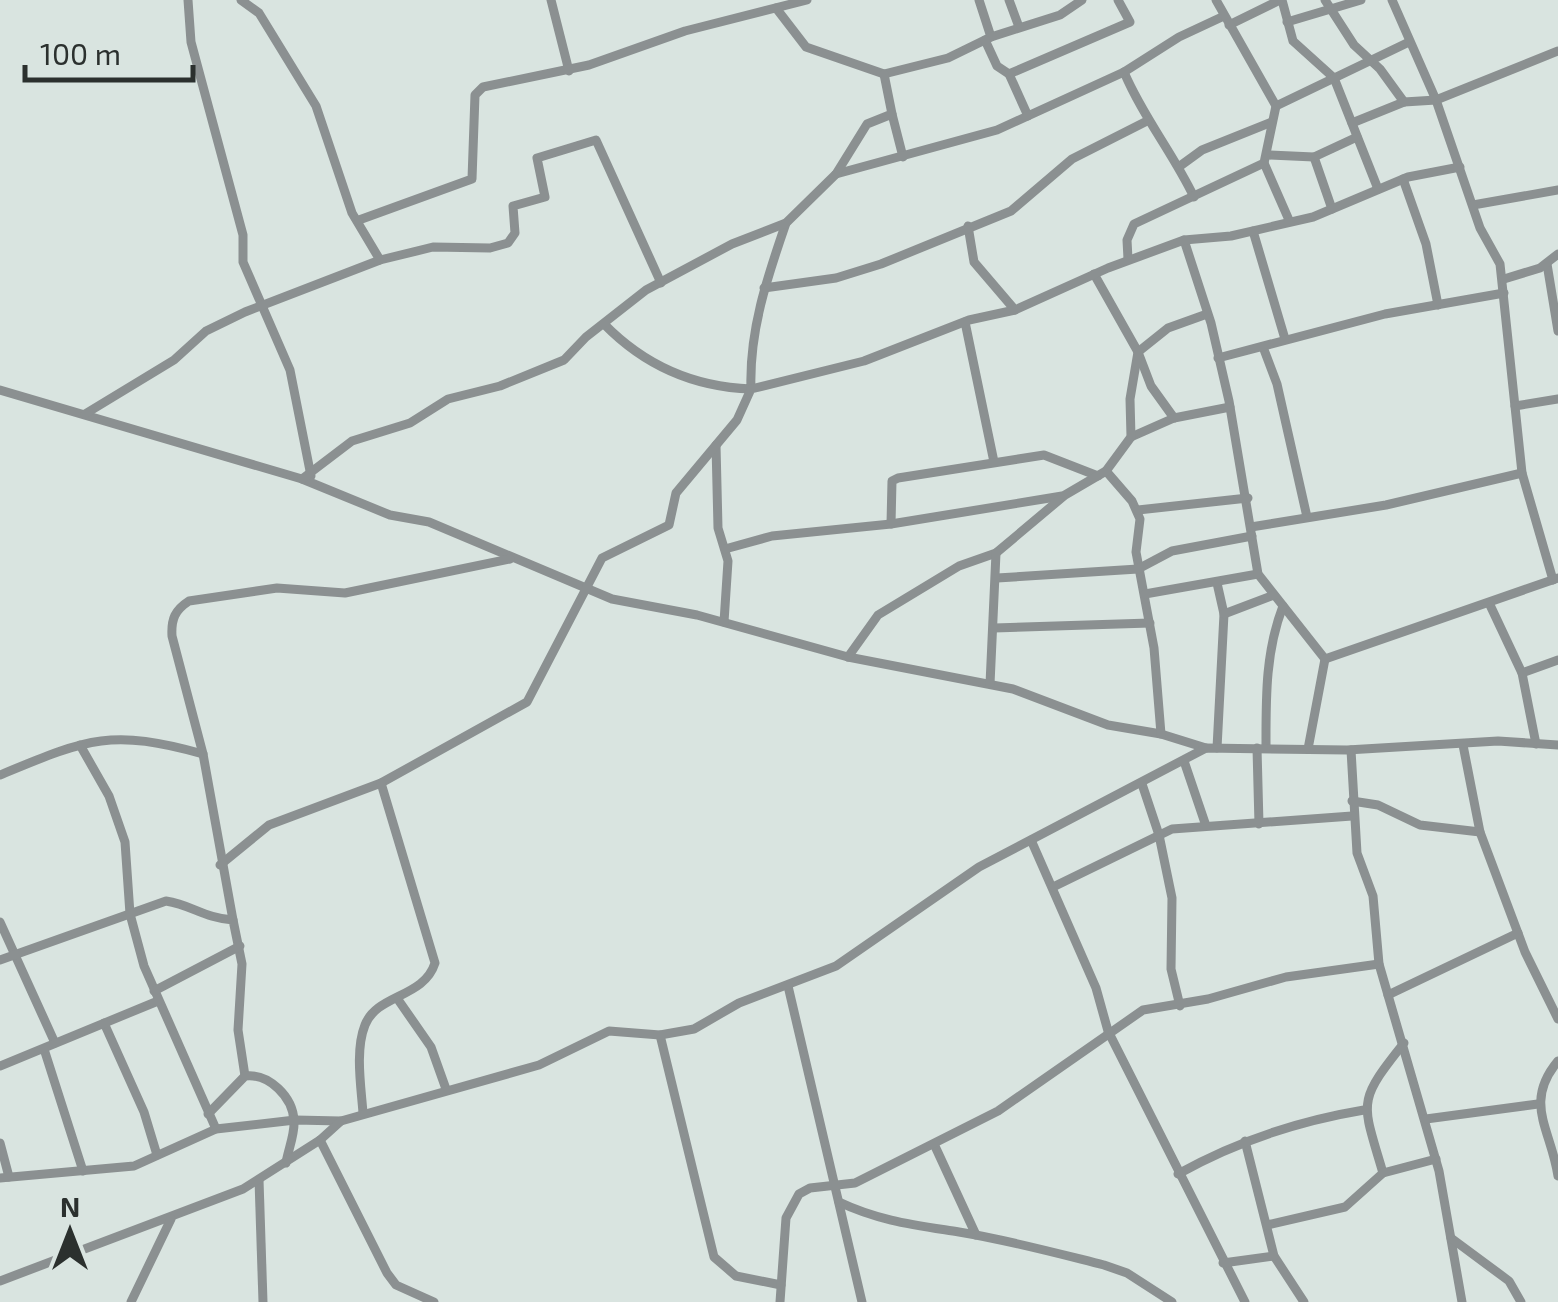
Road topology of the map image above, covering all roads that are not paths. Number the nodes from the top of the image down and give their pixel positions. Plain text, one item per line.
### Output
1 (188, 0) edge
2 (242, 0) edge
3 (551, 0) edge
4 (806, 0) edge
5 (979, 0) edge
6 (1009, 0) edge
7 (1082, 0) edge
8 (1118, 0) edge
9 (1216, 0) edge
10 (1281, 0) edge
11 (1362, 0) edge
12 (1392, 0) edge
13 (1327, 4) edge
14 (776, 8) junction
15 (1227, 21) junction
16 (1287, 22) junction
17 (1019, 26) junction
18 (988, 39) junction
19 (1407, 43) junction
20 (1558, 51) edge
21 (1370, 59) junction
22 (568, 71) junction
23 (1124, 72) junction
24 (884, 74) junction
25 (1008, 74) junction
26 (1334, 78) junction
27 (1436, 100) junction
28 (1404, 102) junction
29 (1276, 106) junction
30 (892, 114) junction
31 (1028, 116) junction
32 (1147, 121) junction
33 (1272, 122) junction
34 (1352, 124) junction
35 (1356, 137) junction
36 (903, 157) junction
37 (1314, 157) junction
38 (1266, 159) junction
39 (1180, 166) junction
40 (1460, 167) junction
41 (836, 174) junction
42 (1403, 179) junction
43 (1378, 189) junction
44 (1558, 190) edge
45 (1194, 196) junction
46 (1473, 205) junction
47 (1332, 210) junction
48 (359, 220) junction
49 (1289, 220) junction
50 (786, 223) junction
51 (968, 226) junction
52 (1254, 231) junction
53 (1184, 240) junction
54 (1558, 254) edge
55 (1128, 259) junction
56 (380, 260) junction
57 (1547, 264) junction
58 (1094, 274) junction
59 (1504, 278) junction
60 (661, 283) junction
61 (764, 288) junction
62 (1504, 293) junction
63 (1438, 305) junction
64 (265, 307) junction
65 (1015, 310) junction
66 (1207, 314) junction
67 (964, 322) junction
68 (604, 324) junction
69 (1558, 332) edge
70 (1285, 339) junction
71 (1263, 347) junction
72 (1138, 352) junction
73 (1218, 358) junction
74 (752, 389) junction
75 (0, 390) edge
76 (1558, 390) edge
77 (1554, 400) edge
78 (1515, 406) junction
79 (1230, 407) junction
80 (84, 414) junction
81 (1174, 418) junction
82 (1131, 436) junction
83 (716, 445) junction
84 (994, 462) junction
85 (1102, 473) junction
86 (1522, 473) junction
87 (306, 478) junction
88 (1066, 496) junction
89 (1248, 498) junction
90 (1138, 510) junction
91 (1307, 517) junction
92 (891, 524) junction
93 (1251, 532) junction
94 (725, 550) junction
95 (996, 552) junction
96 (510, 560) junction
97 (1138, 569) junction
98 (1258, 574) junction
99 (997, 578) junction
100 (1555, 579) edge
101 (1217, 583) junction
102 (587, 585) junction
103 (1145, 594) junction
104 (1274, 595) junction
105 (1490, 605) junction
106 (1283, 606) junction
107 (1224, 614) junction
108 (724, 622) junction
109 (1150, 624) junction
110 (994, 628) junction
111 (848, 657) junction
112 (1325, 660) junction
113 (1558, 660) edge
114 (1522, 673) junction
115 (990, 684) junction
116 (1161, 734) junction
117 (1536, 744) junction
118 (80, 745) junction
119 (1462, 745) junction
120 (1558, 745) edge
121 (1212, 748) junction
122 (1262, 748) junction
123 (1308, 748) junction
124 (1350, 750) junction
125 (202, 754) junction
126 (1184, 761) junction
127 (0, 774) edge
128 (381, 783) junction
129 (1142, 784) junction
130 (1352, 801) junction
131 (1352, 816) junction
132 (1206, 823) junction
133 (1259, 824) junction
134 (1480, 832) junction
135 (1159, 834) junction
136 (1032, 840) junction
137 (220, 865) junction
138 (1053, 887) junction
139 (130, 914) junction
140 (233, 920) junction
141 (0, 922) edge
142 (1518, 934) junction
143 (240, 946) junction
144 (13, 954) junction
145 (0, 960) edge
146 (1379, 964) junction
147 (788, 986) junction
148 (1388, 995) junction
149 (156, 996) junction
150 (399, 1000) junction
151 (1180, 1006) junction
152 (1558, 1019) edge
153 (104, 1023) junction
154 (1108, 1031) junction
155 (660, 1035) junction
156 (1404, 1042) junction
157 (55, 1043) junction
158 (44, 1049) junction
159 (1558, 1060) edge
160 (0, 1066) edge
161 (244, 1076) junction
162 (446, 1089) junction
163 (1538, 1104) junction
164 (1364, 1110) junction
165 (363, 1113) junction
166 (208, 1114) junction
167 (1426, 1119) junction
168 (294, 1120) junction
169 (342, 1120) junction
170 (216, 1129) junction
171 (1546, 1129) junction
172 (1558, 1133) edge
173 (320, 1140) junction
174 (1245, 1141) junction
175 (0, 1143) edge
176 (934, 1144) junction
177 (158, 1156) junction
178 (1436, 1159) junction
179 (286, 1163) junction
180 (84, 1171) junction
181 (1384, 1172) junction
182 (1178, 1174) junction
183 (1558, 1176) edge
184 (5, 1177) edge
185 (259, 1180) junction
186 (833, 1187) junction
187 (839, 1202) junction
188 (171, 1218) junction
189 (1267, 1225) junction
190 (976, 1236) junction
191 (1451, 1238) junction
192 (1274, 1256) junction
193 (1223, 1264) junction
194 (0, 1281) edge
195 (781, 1285) junction
196 (131, 1302) edge
197 (263, 1302) edge
198 (434, 1302) edge
199 (780, 1302) edge
200 (862, 1302) edge
201 (1172, 1302) edge
202 (1245, 1302) edge
203 (1304, 1302) edge
204 (1462, 1302) edge
205 (1521, 1302) edge

1 - 64 street
2 - 48 street
3 - 22 street
4 - 14 street
5 - 18 street
6 - 17 street
7 - 17 street
8 - 25 street
9 - 15 street
10 - 15 street
10 - 16 street
11 - 13 street
12 - 19 street
13 - 16 street
13 - 21 street
14 - 22 street
14 - 24 street
15 - 23 street
15 - 29 street
16 - 26 street
17 - 18 street
18 - 24 street
18 - 25 street
19 - 21 street
19 - 27 street
20 - 27 street
21 - 26 street
21 - 28 street
22 - 48 street
23 - 31 street
23 - 32 street
24 - 30 street
25 - 31 street
26 - 29 street
26 - 34 street
27 - 28 street
27 - 40 street
28 - 34 street
29 - 33 street
30 - 36 street
30 - 41 street
31 - 36 street
32 - 39 street
32 - 51 street
33 - 38 street
33 - 39 street
34 - 35 street
35 - 37 street
35 - 43 street
36 - 41 street
37 - 38 street
37 - 47 street
38 - 45 street
38 - 49 street
39 - 45 street
40 - 42 street
40 - 46 street
41 - 50 street
42 - 43 street
42 - 63 street
43 - 47 street
44 - 46 street
45 - 55 street
46 - 59 street
47 - 49 street
48 - 56 street
49 - 52 street
50 - 60 street
50 - 61 street
51 - 61 street
51 - 65 street
52 - 53 street
52 - 70 street
53 - 55 street
53 - 66 street
54 - 57 street
55 - 58 street
56 - 60 street
56 - 64 street
57 - 59 street
57 - 69 street
58 - 65 street
58 - 72 street
59 - 62 street
60 - 68 street
61 - 74 street
62 - 63 street
62 - 78 street
63 - 70 street
64 - 80 street
64 - 87 street
65 - 67 street
66 - 72 street
66 - 73 street
67 - 74 street
67 - 84 street
68 - 74 street
68 - 87 street
70 - 71 street
71 - 73 street
71 - 91 street
72 - 81 street
72 - 82 street
73 - 79 street
74 - 83 street
75 - 80 street
76 - 77 street
77 - 78 street
78 - 86 street
79 - 81 street
79 - 89 street
80 - 87 street
81 - 82 street
82 - 85 street
83 - 94 street
83 - 102 street
84 - 85 street
84 - 92 street
85 - 88 street
85 - 90 street
86 - 91 street
86 - 100 street
87 - 96 street
88 - 92 street
88 - 95 street
89 - 90 street
89 - 93 street
90 - 97 street
91 - 93 street
92 - 94 street
93 - 97 street
93 - 98 street
94 - 108 street
95 - 99 street
95 - 111 street
96 - 102 street
96 - 125 street
97 - 99 street
97 - 103 street
98 - 101 street
98 - 104 street
99 - 110 street
100 - 105 street
101 - 103 street
101 - 107 street
102 - 108 street
102 - 128 street
103 - 109 street
104 - 106 street
104 - 107 street
105 - 112 street
105 - 114 street
106 - 112 street
106 - 122 street
107 - 121 street
108 - 111 street
109 - 110 street
109 - 116 street
110 - 115 street
111 - 115 street
112 - 123 street
113 - 114 street
114 - 117 street
115 - 116 street
116 - 121 street
117 - 119 street
117 - 120 street
118 - 125 street
118 - 127 street
118 - 139 street
119 - 124 street
119 - 134 street
121 - 122 street
121 - 126 street
122 - 123 street
122 - 133 street
123 - 124 street
124 - 130 street
125 - 137 street
126 - 129 street
126 - 132 street
128 - 137 street
128 - 150 street
129 - 135 street
129 - 136 street
130 - 131 street
130 - 134 street
131 - 133 street
131 - 146 street
132 - 133 street
132 - 135 street
134 - 142 street
135 - 138 street
135 - 151 street
136 - 138 street
136 - 147 street
137 - 140 street
138 - 154 street
139 - 140 street
139 - 144 street
139 - 149 street
140 - 143 street
141 - 144 street
142 - 148 street
142 - 152 street
143 - 149 street
143 - 161 street
144 - 145 street
144 - 157 street
146 - 148 street
146 - 151 street
147 - 155 street
147 - 186 street
148 - 156 street
149 - 153 street
149 - 166 street
150 - 162 street
150 - 165 street
151 - 154 street
153 - 157 street
153 - 177 street
154 - 176 street
154 - 182 street
155 - 162 street
155 - 195 street
156 - 164 street
156 - 167 street
157 - 158 street
158 - 160 street
158 - 180 street
159 - 163 street
161 - 166 street
161 - 168 street
162 - 165 street
163 - 167 street
163 - 171 street
164 - 174 street
164 - 181 street
165 - 169 street
166 - 170 street
167 - 178 street
168 - 169 street
168 - 170 street
168 - 179 street
169 - 173 street
170 - 177 street
171 - 172 street
171 - 183 street
173 - 179 street
173 - 198 street
174 - 182 street
174 - 189 street
175 - 184 street
176 - 186 street
176 - 190 street
177 - 180 street
178 - 181 street
178 - 191 street
179 - 185 street
180 - 184 street
181 - 189 street
182 - 193 street
185 - 188 street
185 - 197 street
186 - 187 street
186 - 195 street
187 - 190 street
187 - 200 street
188 - 194 street
188 - 196 street
189 - 192 street
190 - 201 street
191 - 204 street
191 - 205 street
192 - 193 street
192 - 203 street
193 - 202 street
195 - 199 street

